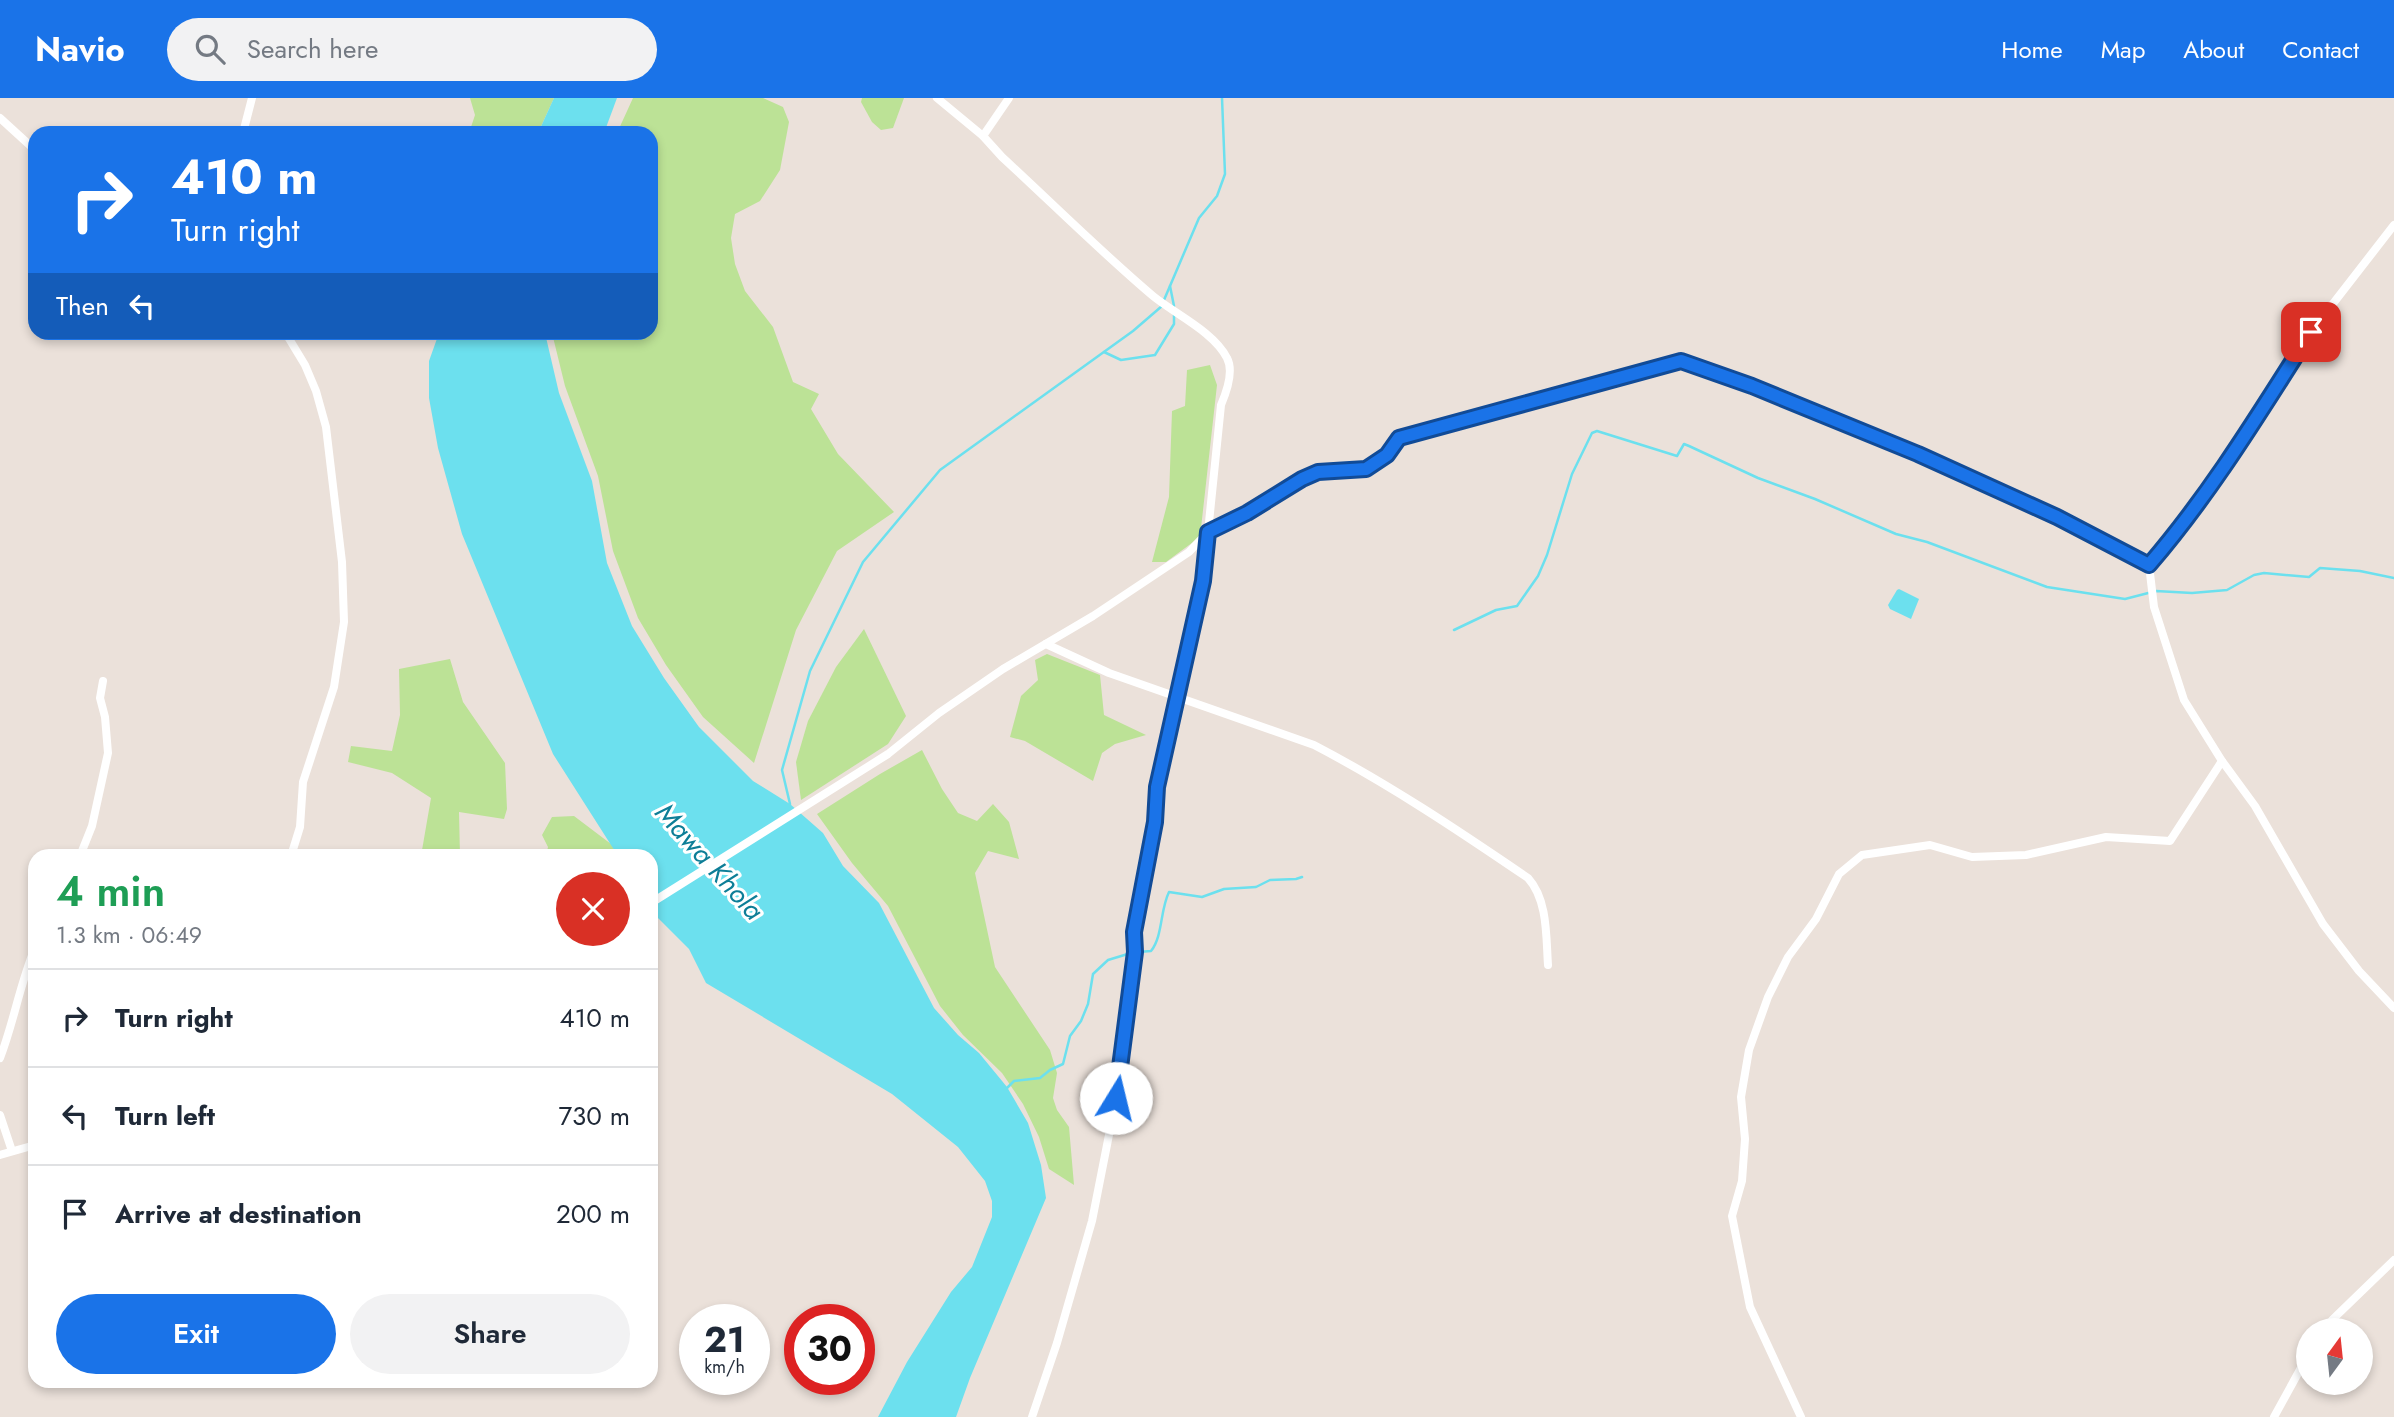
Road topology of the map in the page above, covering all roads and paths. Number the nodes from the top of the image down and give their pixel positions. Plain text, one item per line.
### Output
1 (252, 98) edge
2 (937, 98) edge
3 (1009, 98) edge
4 (0, 118) edge
5 (245, 126) edge
6 (983, 136) junction
7 (28, 144) edge
8 (2394, 225) edge
9 (290, 340) edge
10 (1208, 532) junction
11 (2149, 565) junction
12 (1046, 644) junction
13 (103, 681) dead end
14 (1176, 696) junction
15 (2222, 761) junction
16 (83, 849) edge
17 (293, 849) edge
18 (658, 899) edge
19 (1548, 965) dead end
20 (28, 967) edge
21 (2394, 1008) edge
22 (0, 1058) edge
23 (0, 1115) edge
24 (28, 1147) edge
25 (12, 1151) junction
26 (0, 1155) edge
27 (2394, 1260) edge
28 (2334, 1318) edge
29 (2296, 1377) edge
30 (1032, 1417) edge
31 (1801, 1417) edge
32 (2274, 1417) edge

1 - 5 street
2 - 6 street
3 - 6 street
4 - 7 street
6 - 10 street
8 - 11 street
9 - 17 street
10 - 11 street
10 - 12 street
10 - 14 street
11 - 15 street
12 - 14 street
12 - 18 street
13 - 16 street
14 - 19 street
14 - 30 street
15 - 21 street
15 - 31 street
20 - 22 street
23 - 25 street
24 - 25 street
25 - 26 street
27 - 28 street
29 - 32 street

